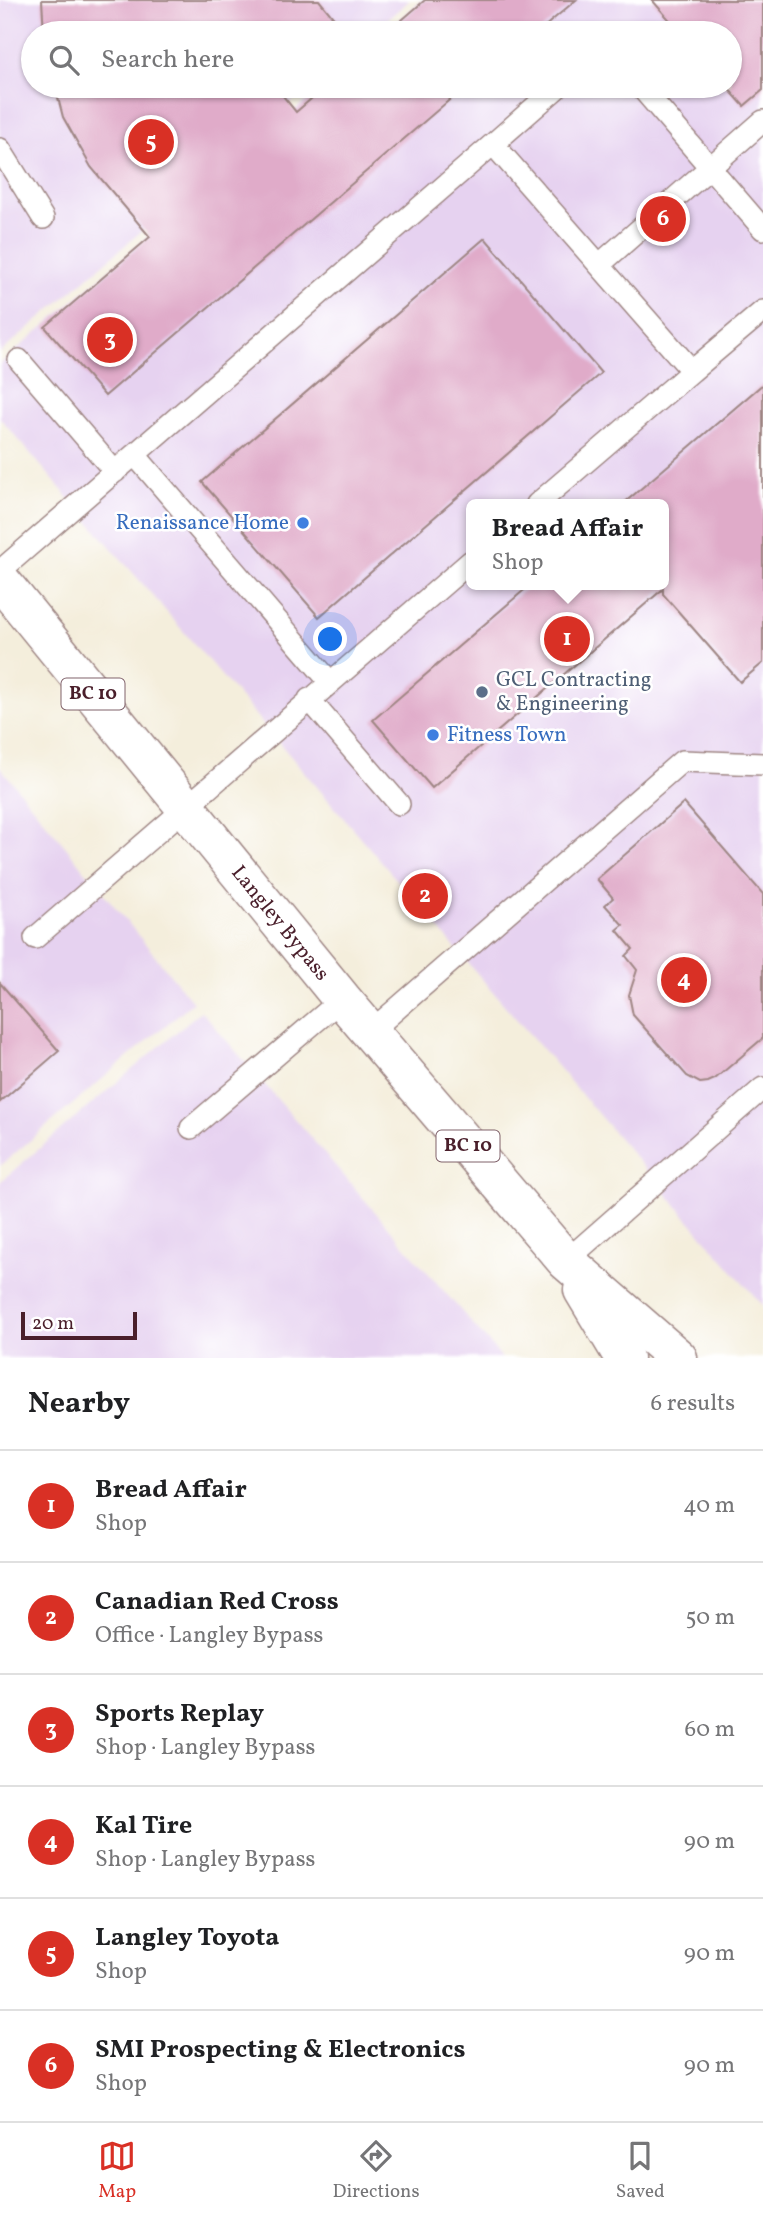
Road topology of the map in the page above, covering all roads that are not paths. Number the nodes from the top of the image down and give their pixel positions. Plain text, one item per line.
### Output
1 (545, 98) edge
2 (650, 98) edge
3 (763, 121) edge
4 (493, 144) junction
5 (0, 149) edge
6 (710, 168) junction
7 (43, 218) dead end
8 (763, 229) edge
9 (599, 265) junction
10 (763, 311) edge
11 (19, 360) dead end
12 (692, 371) junction
13 (135, 455) junction
14 (115, 472) junction
15 (543, 499) edge
16 (466, 565) edge
17 (0, 571) edge
18 (0, 580) edge
19 (330, 682) junction
20 (309, 699) junction
21 (763, 764) edge
22 (399, 804) dead end
23 (186, 807) junction
24 (35, 938) dead end
25 (342, 999) junction
26 (370, 1031) junction
27 (763, 1088) edge
28 (191, 1128) dead end
29 (566, 1261) junction
30 (624, 1358) edge
31 (678, 1358) edge

1 - 4 lane
2 - 6 lane
3 - 6 lane
4 - 9 lane
4 - 13 lane
5 - 7 lane
6 - 8 lane
6 - 9 lane
9 - 12 lane
10 - 12 lane
11 - 14 lane
12 - 15 lane
13 - 14 lane
13 - 19 lane
14 - 17 lane
16 - 19 lane
18 - 23 highway, Langley Bypass / BC 10
19 - 20 lane
20 - 22 lane
20 - 23 lane
21 - 26 lane
23 - 24 lane
23 - 25 highway, Langley Bypass / BC 10
25 - 26 highway, Langley Bypass / BC 10
25 - 28 lane
26 - 29 highway, Langley Bypass / BC 10
27 - 29 lane
29 - 30 highway, Langley Bypass / BC 10
29 - 31 highway, Langley Bypass / BC 10

